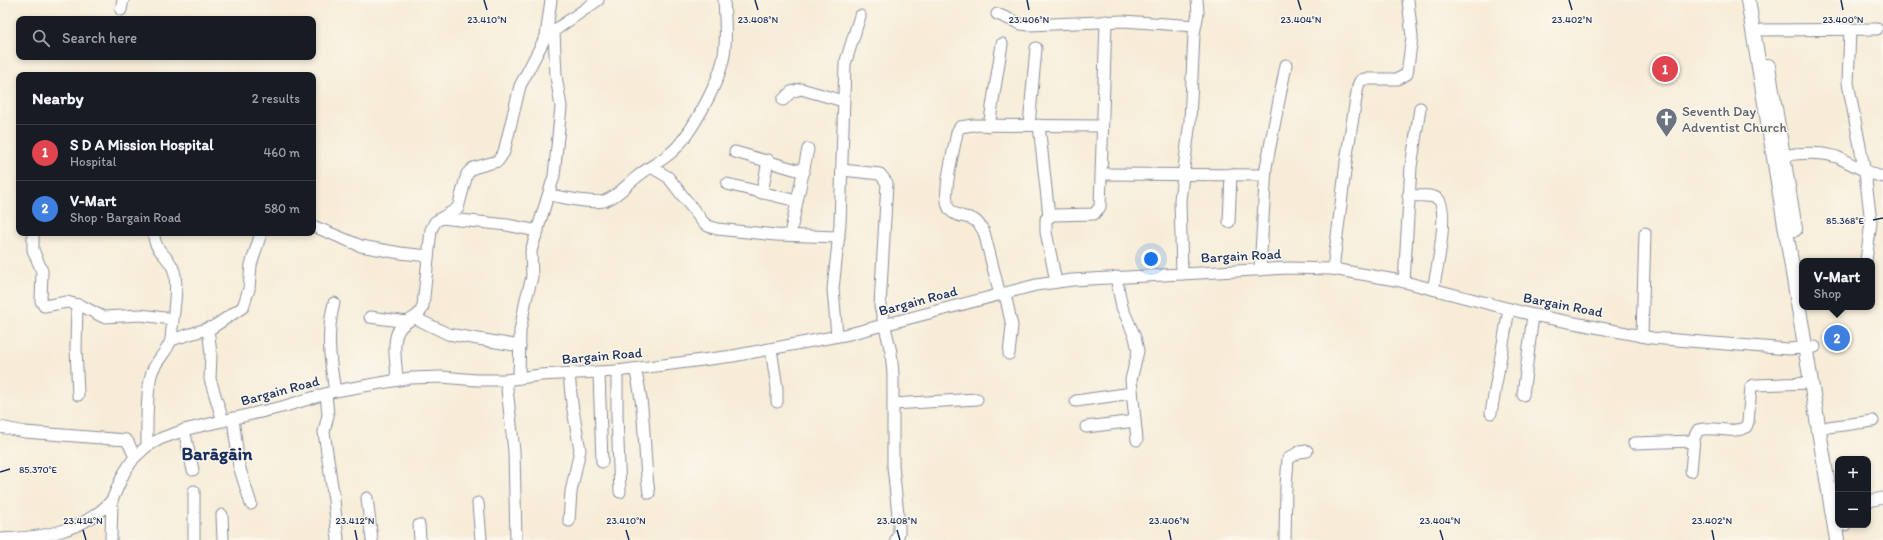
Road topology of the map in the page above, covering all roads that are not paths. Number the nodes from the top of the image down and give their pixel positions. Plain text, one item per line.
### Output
1 (551, 0) edge
2 (598, 0) edge
3 (724, 0) edge
4 (1197, 0) edge
5 (1408, 0) edge
6 (1748, 0) edge
7 (1758, 0) edge
8 (996, 14) dead end
9 (860, 16) dead end
10 (1106, 21) junction
11 (1195, 26) junction
12 (1850, 29) junction
13 (1877, 29) dead end
14 (1762, 30) junction
15 (550, 33) junction
16 (1002, 44) dead end
17 (1036, 48) dead end
18 (1286, 65) dead end
19 (783, 100) dead end
20 (843, 101) junction
21 (1420, 108) dead end
22 (989, 126) junction
23 (1034, 126) junction
24 (1102, 126) junction
25 (808, 149) dead end
26 (735, 152) dead end
27 (1783, 155) junction
28 (768, 160) junction
29 (651, 167) junction
30 (842, 170) junction
31 (804, 172) junction
32 (1866, 173) junction
33 (1102, 174) junction
34 (1184, 174) junction
35 (1231, 174) junction
36 (1265, 175) junction
37 (1883, 177) edge
38 (727, 184) dead end
39 (762, 193) junction
40 (549, 195) junction
41 (1408, 196) junction
42 (797, 201) junction
43 (1049, 216) junction
44 (441, 218) junction
45 (1229, 222) dead end
46 (316, 227) edge
47 (538, 231) junction
48 (1645, 233) dead end
49 (33, 236) edge
50 (154, 236) edge
51 (260, 236) edge
52 (790, 236) junction
53 (839, 237) junction
54 (428, 256) junction
55 (1800, 258) edge
56 (1866, 258) edge
57 (1260, 270) junction
58 (1333, 270) junction
59 (1182, 274) junction
60 (1116, 277) junction
61 (1056, 282) junction
62 (1404, 282) junction
63 (1799, 285) edge
64 (1433, 289) junction
65 (1002, 294) junction
66 (334, 303) dead end
67 (77, 305) junction
68 (1509, 309) junction
69 (1803, 310) edge
70 (1808, 310) edge
71 (1533, 315) junction
72 (370, 317) dead end
73 (172, 320) junction
74 (411, 320) junction
75 (886, 325) junction
76 (208, 328) junction
77 (837, 336) junction
78 (1642, 336) junction
79 (171, 340) junction
80 (520, 346) junction
81 (1810, 347) junction
82 (771, 349) junction
83 (1010, 354) dead end
84 (635, 369) junction
85 (617, 372) junction
86 (599, 373) junction
87 (569, 374) junction
88 (518, 378) junction
89 (398, 380) junction
90 (506, 380) junction
91 (1812, 383) junction
92 (330, 393) junction
93 (1132, 393) junction
94 (78, 395) dead end
95 (1522, 395) dead end
96 (977, 399) dead end
97 (1076, 401) dead end
98 (777, 402) dead end
99 (893, 404) junction
100 (1491, 412) dead end
101 (228, 420) junction
102 (1135, 421) junction
103 (1873, 421) dead end
104 (1086, 426) dead end
105 (0, 427) edge
106 (1828, 427) junction
107 (184, 430) junction
108 (1137, 440) dead end
109 (1694, 441) junction
110 (1634, 443) dead end
111 (147, 446) junction
112 (1308, 451) dead end
113 (135, 457) junction
114 (602, 462) dead end
115 (193, 470) dead end
116 (1835, 470) edge
117 (1691, 471) dead end
118 (194, 491) dead end
119 (620, 492) dead end
120 (649, 493) dead end
121 (367, 498) dead end
122 (1883, 498) edge
123 (112, 500) junction
124 (1871, 500) edge
125 (478, 503) dead end
126 (251, 504) dead end
127 (222, 514) dead end
128 (570, 522) dead end
129 (419, 525) dead end
130 (1844, 528) edge
131 (0, 539) edge
132 (111, 540) edge
133 (194, 540) edge
134 (223, 540) edge
135 (338, 540) edge
136 (372, 540) edge
137 (420, 540) edge
138 (481, 540) edge
139 (516, 540) edge
140 (897, 540) edge
141 (1285, 540) edge
142 (1837, 540) edge
143 (1846, 540) edge

1 - 15 street
2 - 15 street
3 - 29 street
4 - 11 street
5 - 58 street
6 - 63 main road
7 - 14 main road
8 - 10 street
9 - 20 street
10 - 11 street
10 - 24 street
11 - 34 street
12 - 13 street
12 - 14 street
12 - 32 street
14 - 27 main road
15 - 40 street
15 - 44 street
16 - 22 street
17 - 23 street
18 - 36 street
19 - 20 street
20 - 30 street
21 - 41 street
22 - 23 street
22 - 65 street
23 - 24 street
23 - 43 street
24 - 33 street
25 - 31 street
26 - 28 street
27 - 32 street
27 - 55 main road
28 - 31 street
28 - 39 street
29 - 40 street
29 - 52 street
30 - 53 street
30 - 75 street
31 - 42 street
32 - 37 street
32 - 56 street
33 - 34 street
33 - 43 street
34 - 35 street
34 - 59 street
35 - 36 street
35 - 45 street
36 - 57 street
38 - 39 street
39 - 42 street
40 - 47 street
41 - 62 street
41 - 64 street
42 - 52 street
43 - 61 street
44 - 47 street
44 - 54 street
46 - 54 street
47 - 80 street
48 - 78 street
49 - 67 street
50 - 73 street
51 - 76 street
52 - 53 street
53 - 77 street
54 - 74 street
57 - 58 street, Bargain Road
57 - 59 street, Bargain Road
58 - 62 street, Bargain Road
59 - 60 street, Bargain Road
60 - 61 street, Bargain Road
60 - 93 street
61 - 65 street, Bargain Road
62 - 64 street, Bargain Road
64 - 68 street, Bargain Road
65 - 75 street, Bargain Road
65 - 83 street
66 - 92 street
67 - 73 street
67 - 94 street
68 - 71 street, Bargain Road
68 - 100 street
69 - 81 main road
70 - 81 main road
71 - 78 street, Bargain Road
71 - 95 street
72 - 74 street
73 - 79 street
74 - 80 street
74 - 89 street
75 - 77 street, Bargain Road
75 - 99 street
76 - 79 street
76 - 101 street
77 - 82 street, Bargain Road
78 - 81 street, Bargain Road
79 - 111 street
80 - 88 street
81 - 91 main road
81 - 106 main road
82 - 84 street, Bargain Road
82 - 98 street
84 - 85 street, Bargain Road
84 - 120 street
85 - 86 street, Bargain Road
85 - 119 street
86 - 87 street, Bargain Road
86 - 114 street
87 - 88 street, Bargain Road
87 - 128 street
88 - 90 street, Bargain Road
89 - 90 street, Bargain Road
89 - 92 street, Bargain Road
90 - 139 street
91 - 109 street
91 - 142 main road
92 - 101 street, Bargain Road
92 - 135 street
93 - 97 street
93 - 102 street
96 - 99 street
99 - 140 street
101 - 107 street, Bargain Road
101 - 126 street
102 - 104 street
102 - 108 street
103 - 106 street
105 - 113 street
106 - 116 main road
107 - 111 street, Bargain Road
107 - 115 street
109 - 110 street
109 - 117 street
111 - 113 street, Bargain Road
112 - 141 street
113 - 123 street, Bargain Road
118 - 133 street
121 - 136 street
122 - 124 street
123 - 131 street
123 - 132 street, Bargain Road
125 - 138 street
127 - 134 street
129 - 137 street
130 - 143 main road

